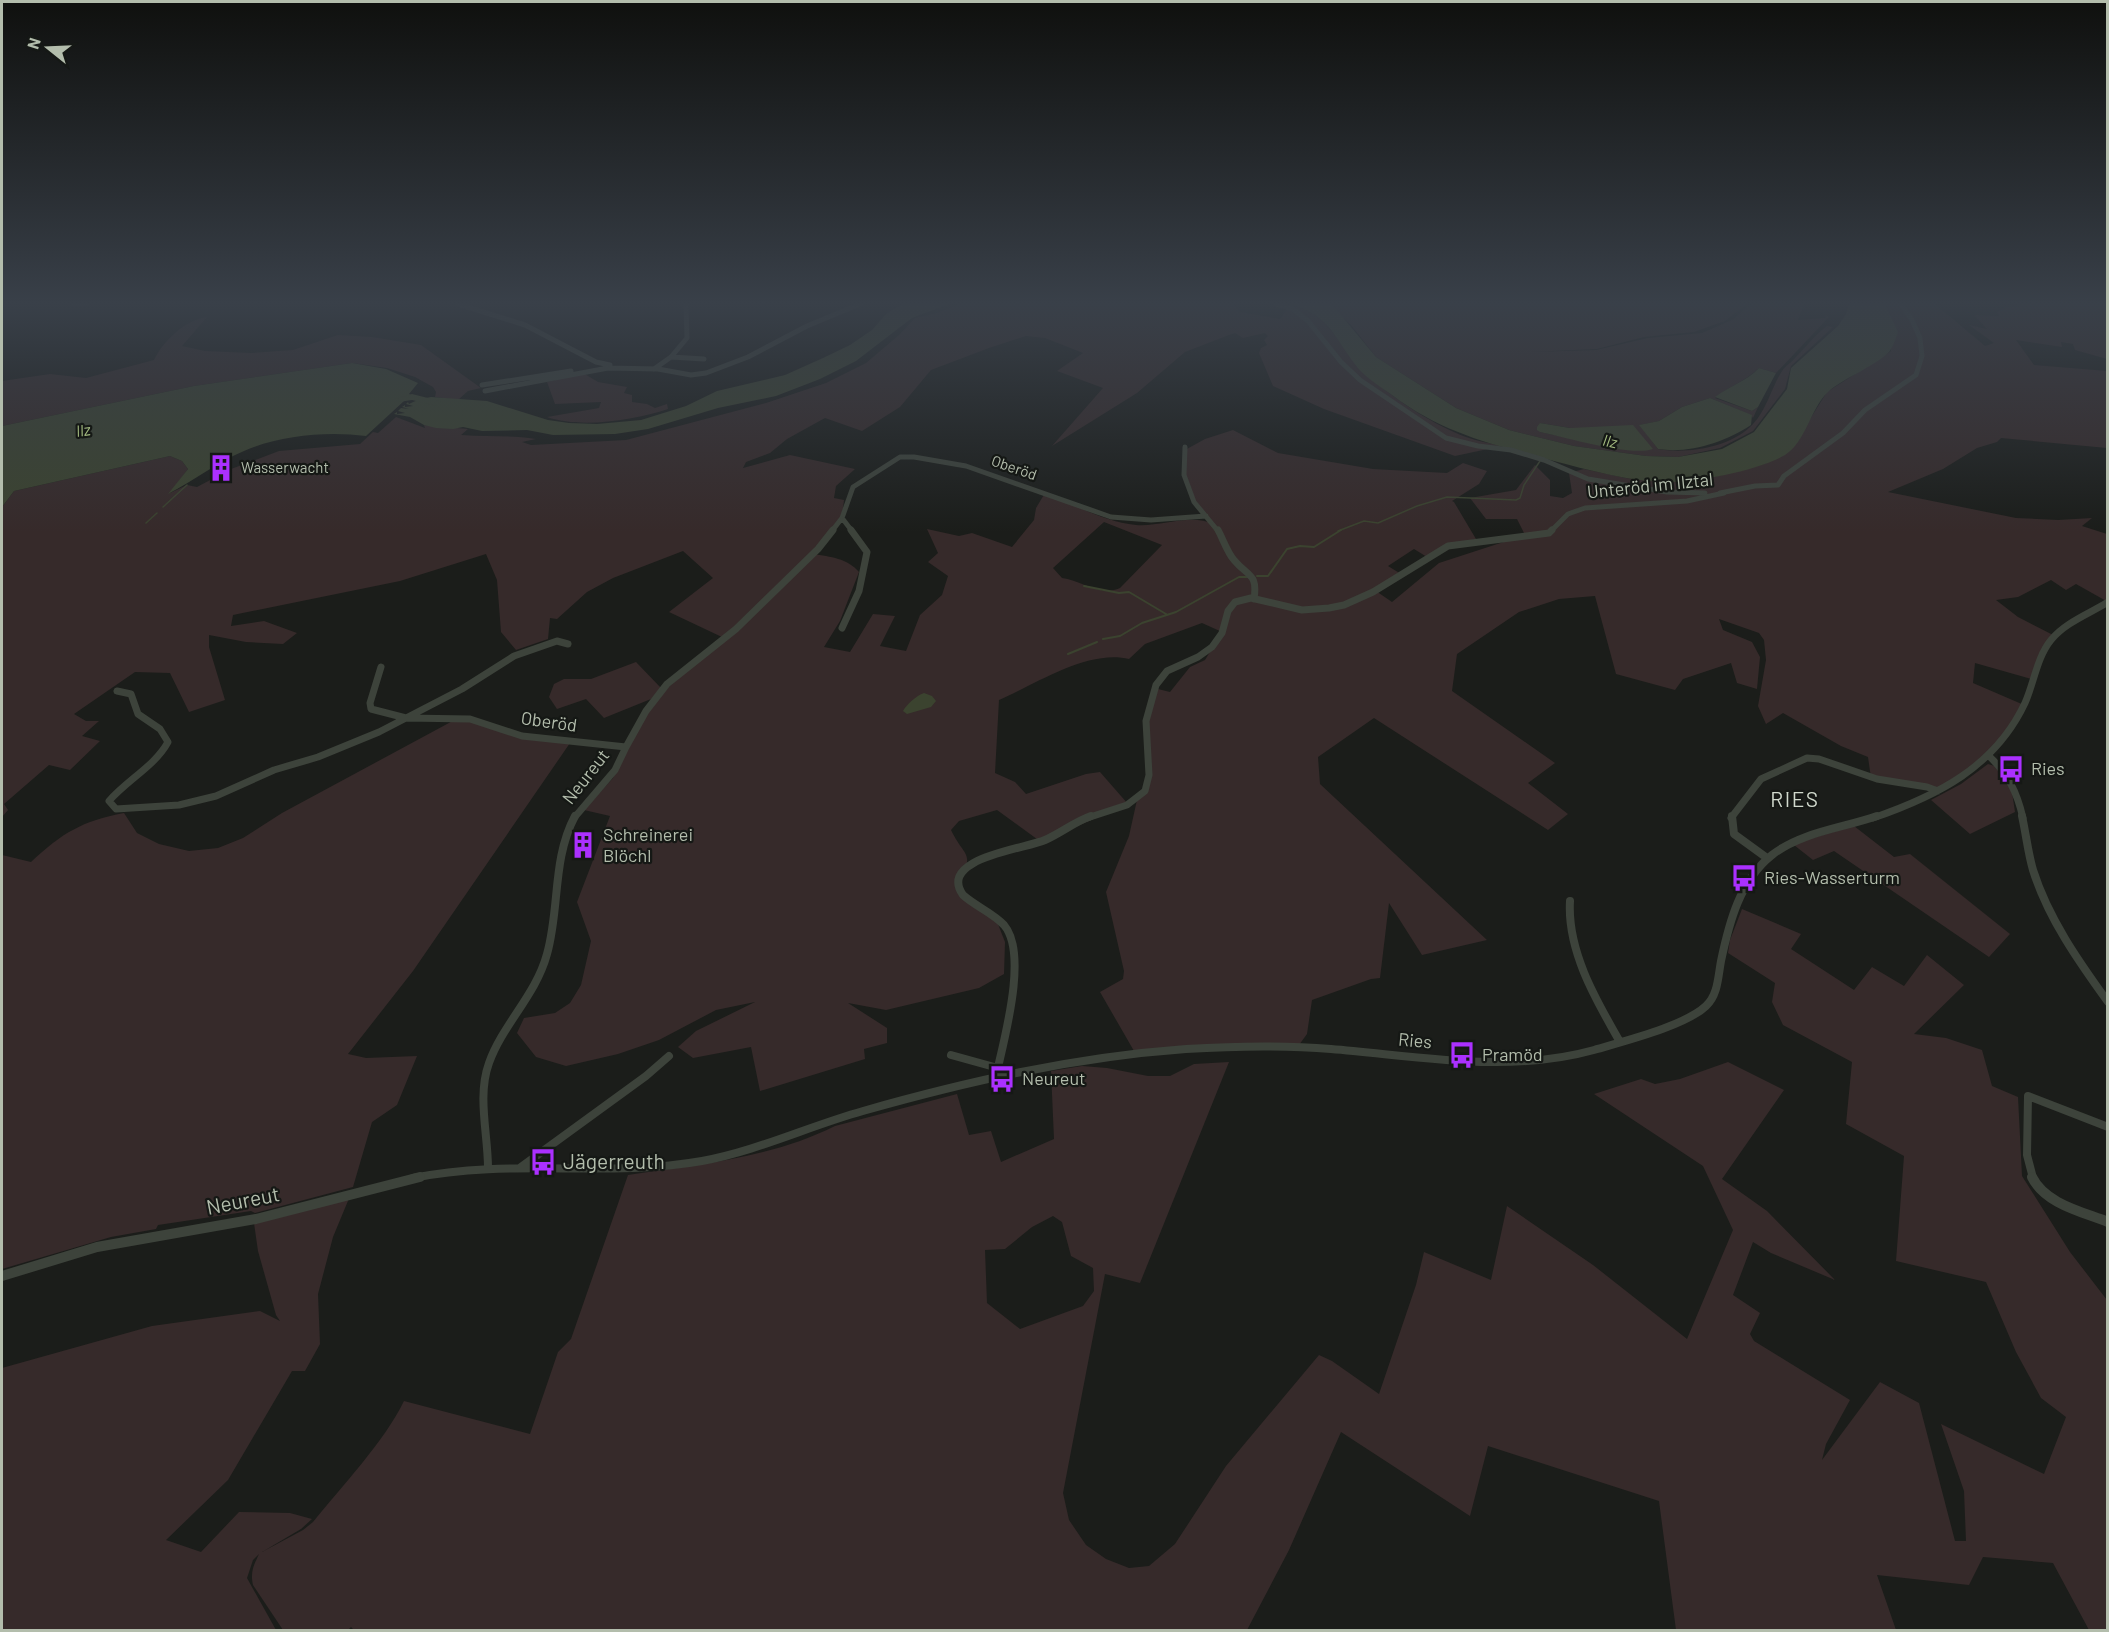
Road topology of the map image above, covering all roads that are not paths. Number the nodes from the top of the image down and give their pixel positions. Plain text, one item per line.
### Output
1 (525, 380) edge
2 (548, 380) edge
3 (1360, 380) edge
4 (1908, 380) edge
5 (1185, 447) dead end
6 (1724, 493) junction
7 (1206, 516) junction
8 (842, 518) junction
9 (1254, 599) junction
10 (2108, 602) edge
11 (842, 628) dead end
12 (568, 644) dead end
13 (381, 668) dead end
14 (117, 691) dead end
15 (406, 718) junction
16 (626, 747) junction
17 (1989, 756) junction
18 (1938, 791) junction
19 (1767, 858) junction
20 (1570, 901) dead end
21 (2108, 1002) edge
22 (1620, 1042) junction
23 (1313, 1046) joint
24 (669, 1056) dead end
25 (951, 1056) dead end
26 (997, 1072) junction
27 (2108, 1127) edge
28 (521, 1167) junction
29 (488, 1168) junction
30 (2108, 1222) edge
31 (4, 1275) edge

1 - 2 street
3 - 6 street
4 - 6 street
5 - 7 street
6 - 9 street, Unteröd im Ilztal
7 - 8 street, Oberöd
7 - 9 street
8 - 11 street
8 - 16 street, Oberöd
9 - 26 street
10 - 17 street, Ries
12 - 15 street
13 - 15 street
14 - 15 street
15 - 16 street, Oberöd
16 - 29 street, Neureut
17 - 18 street, Ries
17 - 21 street
18 - 19 street, Ries
18 - 19 street
19 - 22 street, Ries
20 - 22 street
22 - 23 street, Ries
23 - 26 street, Neureut
24 - 28 street
25 - 26 street, Neureut
26 - 28 street, Neureut
27 - 30 street
28 - 29 street, Neureut
29 - 31 street, Neureut

